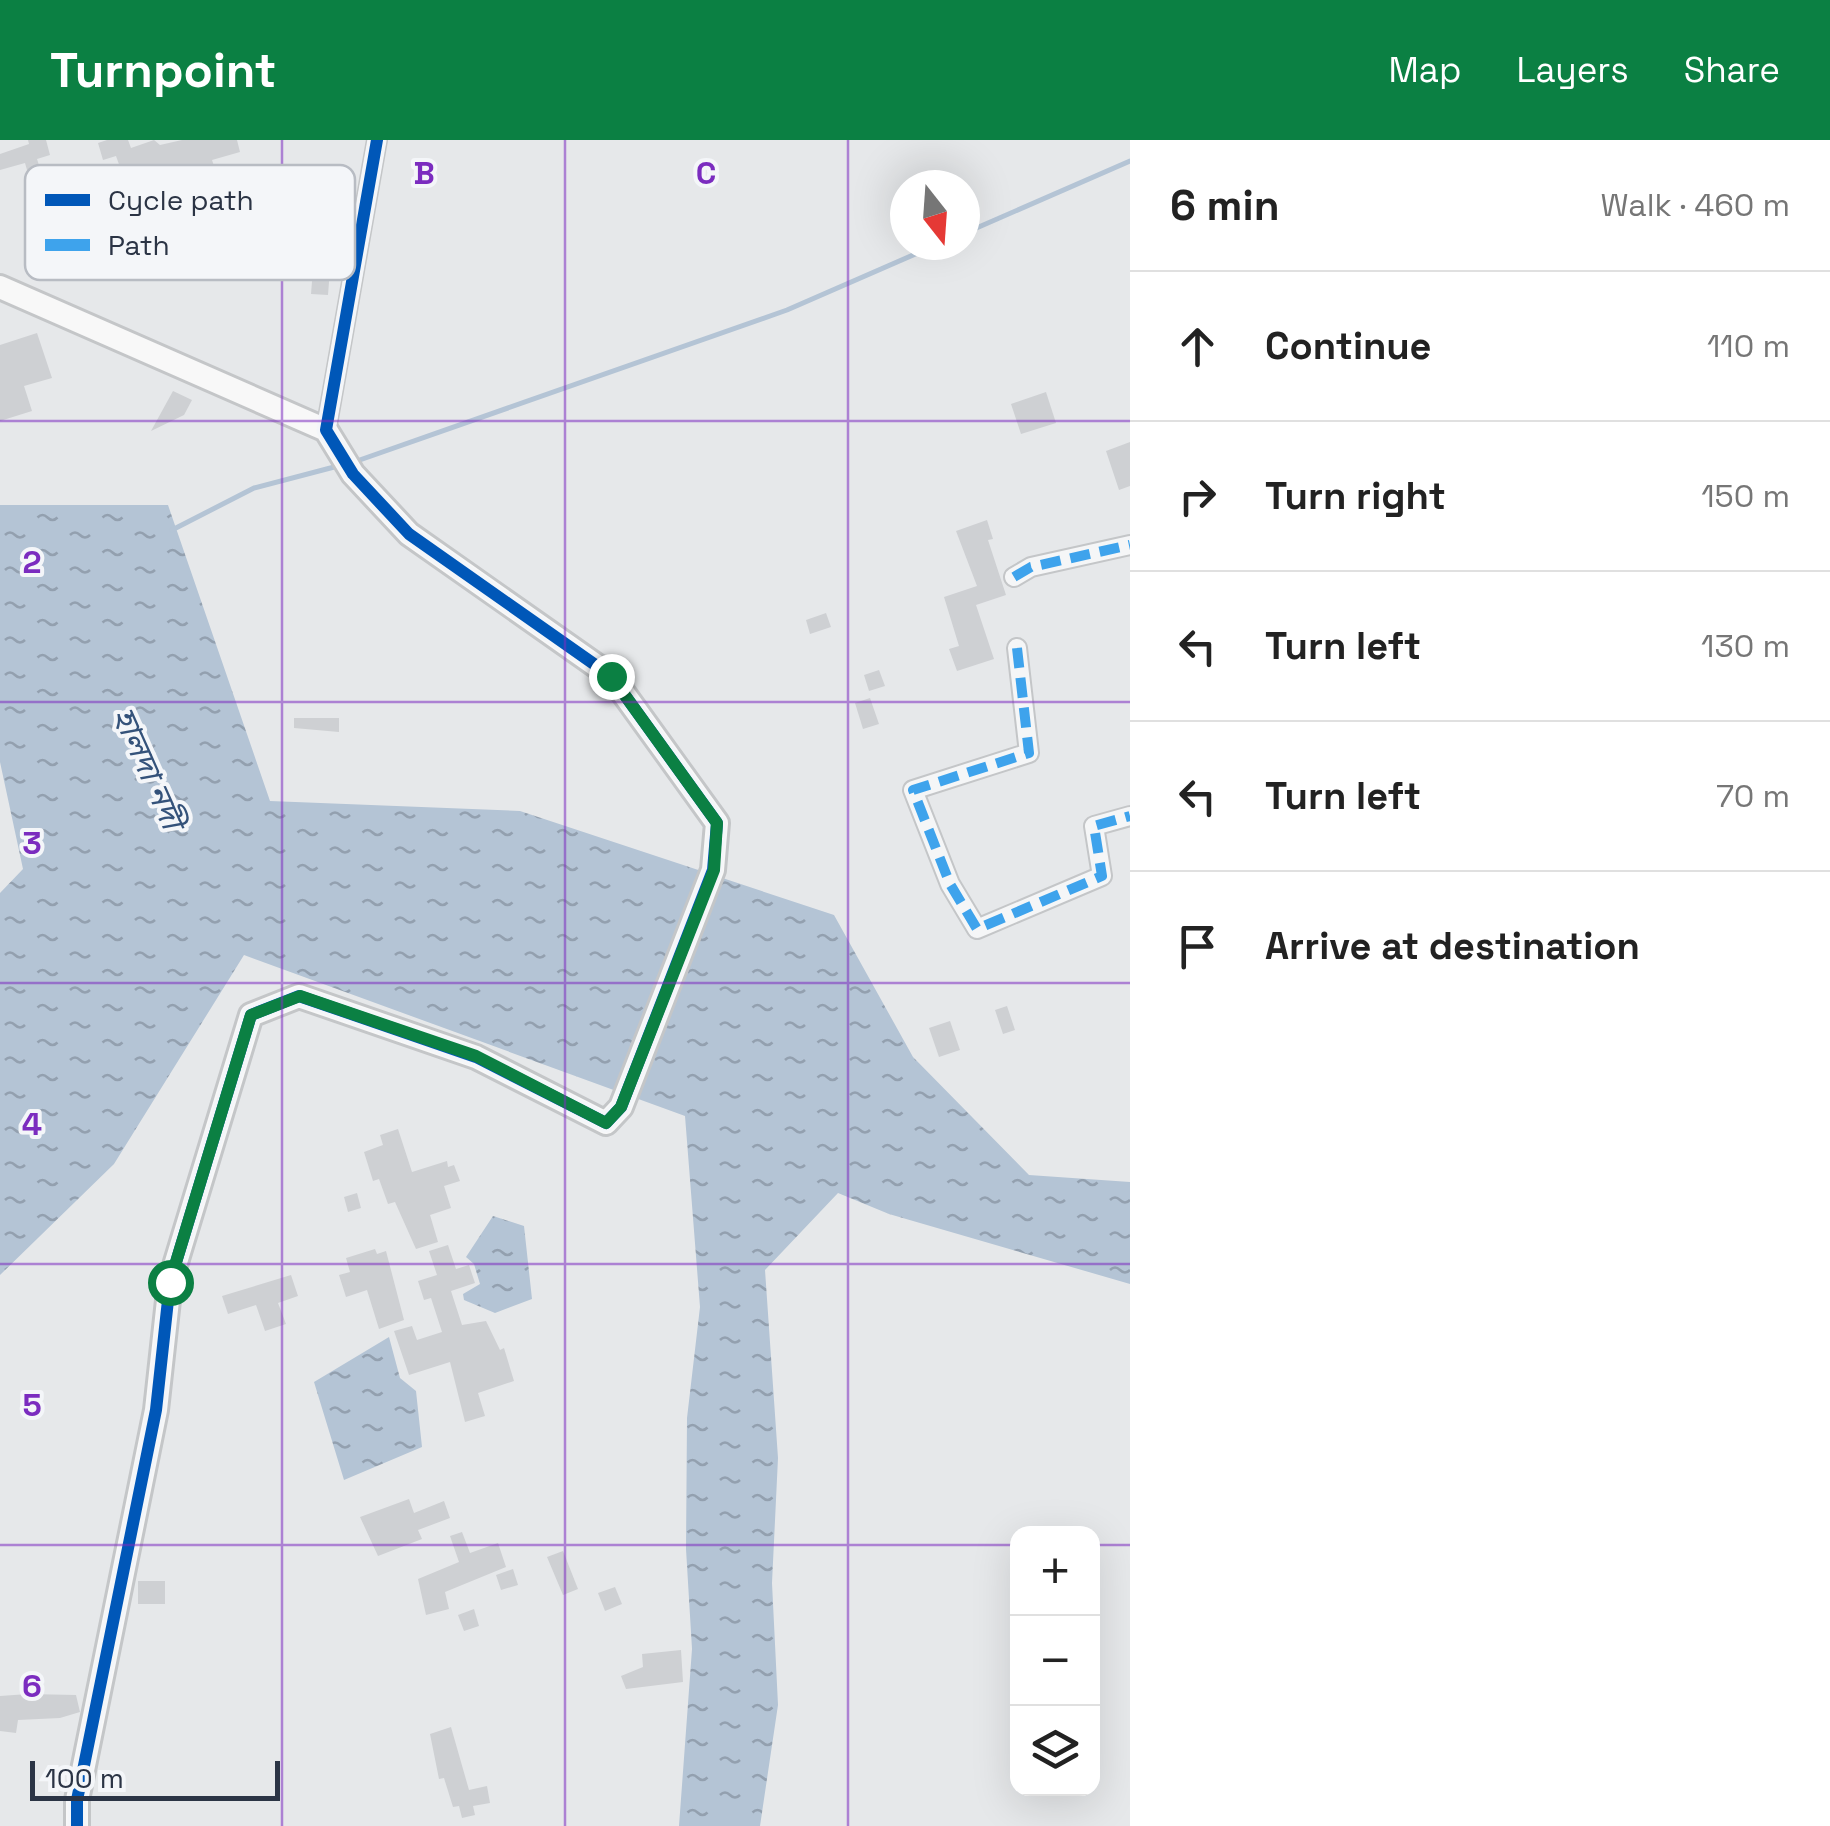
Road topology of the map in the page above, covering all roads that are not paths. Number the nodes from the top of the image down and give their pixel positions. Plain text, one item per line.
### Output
1 (377, 140) edge
2 (0, 287) edge
3 (331, 438) junction
4 (1130, 545) edge
5 (1014, 578) dead end
6 (1017, 648) dead end
7 (1130, 816) edge
8 (78, 1826) edge

1 - 3 street
2 - 3 street
3 - 8 street
4 - 5 street
6 - 7 street

